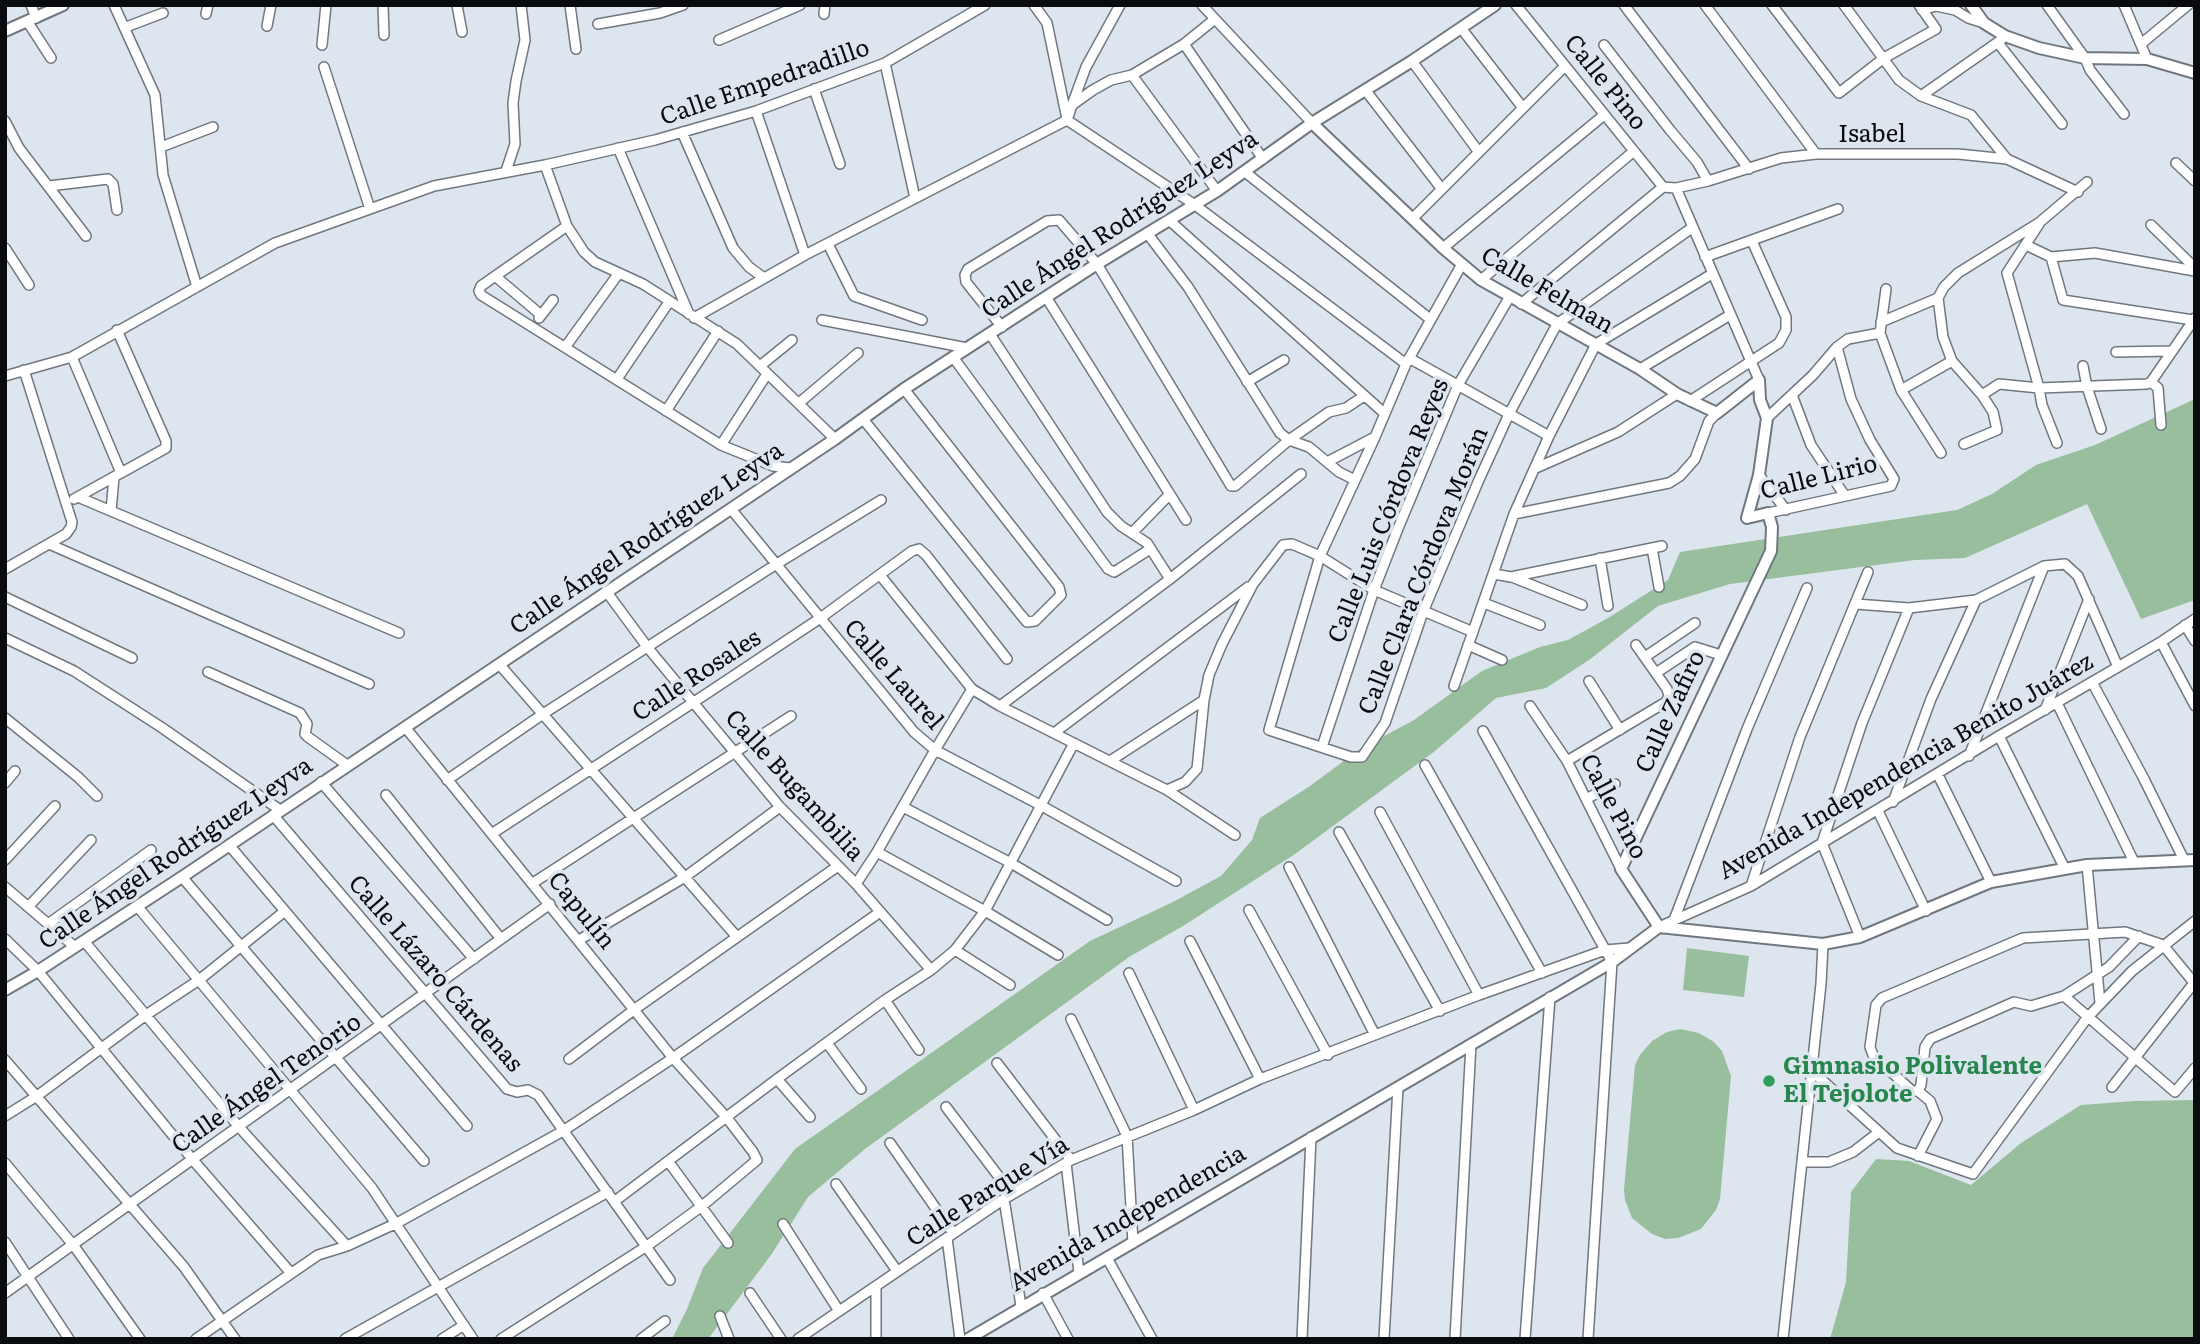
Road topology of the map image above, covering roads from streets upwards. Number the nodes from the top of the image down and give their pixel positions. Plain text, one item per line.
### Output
1 (31, 5) edge
2 (63, 5) edge
3 (114, 5) edge
4 (271, 5) edge
5 (326, 5) edge
6 (383, 5) edge
7 (457, 5) edge
8 (521, 5) edge
9 (570, 5) edge
10 (683, 5) edge
11 (800, 5) edge
12 (985, 5) edge
13 (1034, 5) edge
14 (1120, 5) edge
15 (1202, 5) edge
16 (1494, 5) edge
17 (1516, 5) edge
18 (1625, 5) edge
19 (1705, 5) edge
20 (1772, 5) edge
21 (1844, 5) edge
22 (1972, 5) edge
23 (2047, 5) edge
24 (2124, 5) edge
25 (2188, 5) edge
26 (1920, 7) edge
27 (658, 9) edge
28 (163, 13) dead end
29 (1214, 19) junction
30 (32, 20) junction
31 (1984, 23) junction
32 (598, 24) dead end
33 (267, 26) dead end
34 (126, 27) junction
35 (1461, 28) junction
36 (5, 31) edge
37 (461, 32) dead end
38 (384, 35) dead end
39 (2002, 39) junction
40 (719, 40) dead end
41 (1184, 44) junction
42 (2141, 44) junction
43 (322, 45) dead end
44 (1604, 45) dead end
45 (576, 50) dead end
46 (51, 58) dead end
47 (1884, 58) junction
48 (2085, 58) junction
49 (2147, 59) junction
50 (1412, 61) junction
51 (885, 63) junction
52 (324, 67) dead end
53 (1564, 67) junction
54 (2195, 73) edge
55 (1132, 75) junction
56 (814, 89) junction
57 (1366, 91) junction
58 (1921, 96) junction
59 (1072, 105) junction
60 (1523, 108) junction
61 (756, 111) junction
62 (2124, 114) dead end
63 (1604, 115) junction
64 (1067, 120) junction
65 (5, 121) edge
66 (1312, 123) junction
67 (2062, 124) dead end
68 (212, 127) dead end
69 (682, 132) junction
70 (161, 147) junction
71 (618, 148) junction
72 (1478, 151) junction
73 (1634, 151) junction
74 (1816, 155) junction
75 (1263, 159) junction
76 (2007, 159) junction
77 (2176, 163) dead end
78 (841, 164) dead end
79 (545, 166) junction
80 (1749, 169) junction
81 (506, 171) junction
82 (1245, 172) junction
83 (2195, 180) edge
84 (1708, 181) junction
85 (2087, 182) dead end
86 (49, 186) junction
87 (1663, 187) junction
88 (1441, 188) junction
89 (1676, 188) junction
90 (1217, 191) junction
91 (2078, 192) junction
92 (915, 198) junction
93 (1195, 205) junction
94 (370, 209) junction
95 (1838, 209) dead end
96 (117, 210) dead end
97 (1413, 218) junction
98 (1169, 220) junction
99 (2040, 222) junction
100 (567, 226) junction
101 (2151, 226) dead end
102 (1693, 227) junction
103 (1147, 233) junction
104 (86, 236) dead end
105 (1752, 241) junction
106 (828, 244) junction
107 (2026, 244) junction
108 (5, 248) edge
109 (1443, 248) junction
110 (805, 255) junction
111 (1705, 257) junction
112 (2051, 257) junction
113 (1097, 264) junction
114 (1462, 264) junction
115 (2195, 270) edge
116 (619, 273) junction
117 (1712, 274) junction
118 (495, 276) junction
119 (764, 278) junction
120 (1481, 281) junction
121 (29, 285) dead end
122 (197, 287) junction
123 (1886, 289) dead end
124 (1046, 297) junction
125 (1510, 298) junction
126 (1938, 298) junction
127 (553, 300) dead end
128 (669, 302) junction
129 (1521, 304) junction
130 (541, 315) junction
131 (1730, 315) junction
132 (692, 317) junction
133 (1430, 319) junction
134 (2194, 319) edge
135 (822, 320) dead end
136 (922, 320) dead end
137 (1558, 324) junction
138 (533, 325) junction
139 (1002, 327) junction
140 (1881, 328) junction
141 (117, 330) junction
142 (718, 331) junction
143 (990, 334) junction
144 (792, 340) dead end
145 (1596, 344) junction
146 (565, 346) junction
147 (1837, 347) junction
148 (967, 348) junction
149 (2116, 352) dead end
150 (2171, 352) junction
151 (859, 353) dead end
152 (72, 357) junction
153 (953, 357) junction
154 (1284, 360) dead end
155 (1407, 360) junction
156 (1750, 361) junction
157 (1952, 361) junction
158 (760, 366) junction
159 (2083, 366) dead end
160 (1640, 369) junction
161 (24, 370) junction
162 (767, 374) junction
163 (5, 376) edge
164 (617, 379) junction
165 (1759, 380) junction
166 (1247, 382) junction
167 (2151, 382) junction
168 (1458, 385) junction
169 (2087, 387) junction
170 (2039, 388) junction
171 (904, 389) junction
172 (1901, 390) junction
173 (1677, 394) junction
174 (1792, 395) junction
175 (1982, 395) junction
176 (1364, 396) junction
177 (1690, 401) junction
178 (799, 403) junction
179 (666, 411) junction
180 (1384, 413) junction
181 (1717, 413) junction
182 (1509, 414) junction
183 (1767, 418) junction
184 (863, 419) junction
185 (2161, 425) dead end
186 (2101, 429) dead end
187 (1549, 436) junction
188 (1375, 437) junction
189 (835, 439) junction
190 (1289, 440) junction
191 (2057, 443) dead end
192 (1965, 444) dead end
193 (721, 445) junction
194 (1941, 453) dead end
195 (1327, 462) junction
196 (790, 468) junction
197 (1536, 468) junction
198 (1301, 474) dead end
199 (118, 475) junction
200 (1759, 475) junction
201 (1353, 480) junction
202 (1169, 495) junction
203 (1845, 496) junction
204 (78, 497) junction
205 (881, 500) dead end
206 (66, 503) junction
207 (731, 509) junction
208 (1786, 510) junction
209 (111, 511) junction
210 (1768, 513) junction
211 (1514, 514) junction
212 (1186, 520) dead end
213 (1132, 533) junction
214 (49, 544) junction
215 (1662, 546) dead end
216 (1651, 548) junction
217 (1150, 549) junction
218 (1320, 556) junction
219 (1600, 558) junction
220 (775, 565) junction
221 (2044, 566) junction
222 (5, 569) edge
223 (1868, 572) dead end
224 (1494, 574) junction
225 (880, 575) junction
226 (1511, 577) junction
227 (1170, 579) junction
228 (1252, 584) junction
229 (1659, 587) dead end
230 (1807, 588) dead end
231 (1374, 590) junction
232 (606, 591) junction
233 (5, 597) edge
234 (2089, 599) junction
235 (1976, 600) junction
236 (1484, 603) junction
237 (1856, 604) junction
238 (1582, 605) dead end
239 (1608, 606) dead end
240 (1909, 608) junction
241 (1423, 612) junction
242 (2195, 618) edge
243 (818, 619) junction
244 (1695, 622) dead end
245 (1540, 625) dead end
246 (2185, 625) junction
247 (1473, 632) junction
248 (399, 633) dead end
249 (5, 638) edge
250 (2195, 641) edge
251 (2161, 642) junction
252 (1468, 645) junction
253 (1636, 645) dead end
254 (648, 648) junction
255 (1721, 655) junction
256 (1645, 657) junction
257 (132, 659) dead end
258 (1007, 659) dead end
259 (1502, 660) dead end
260 (499, 664) junction
261 (2118, 667) junction
262 (208, 672) dead end
263 (1656, 673) junction
264 (1589, 681) dead end
265 (2092, 682) junction
266 (369, 684) dead end
267 (1454, 686) dead end
268 (972, 689) junction
269 (1204, 700) junction
270 (694, 702) junction
271 (2057, 703) junction
272 (1000, 706) junction
273 (1530, 706) dead end
274 (2195, 706) edge
275 (2045, 709) junction
276 (543, 714) junction
277 (791, 716) dead end
278 (5, 718) edge
279 (405, 727) junction
280 (1620, 730) junction
281 (1483, 731) dead end
282 (1054, 733) junction
283 (1999, 736) junction
284 (1074, 743) junction
285 (1322, 747) junction
286 (934, 750) junction
287 (737, 753) junction
288 (1969, 756) junction
289 (1110, 761) junction
290 (1567, 761) junction
291 (347, 765) junction
292 (1424, 765) dead end
293 (591, 768) junction
294 (15, 771) dead end
295 (1938, 775) junction
296 (447, 780) junction
297 (321, 782) junction
298 (5, 783) edge
299 (1615, 784) dead end
300 (1167, 790) junction
301 (386, 795) dead end
302 (97, 796) dead end
303 (1586, 799) junction
304 (1893, 802) junction
305 (55, 806) dead end
306 (1042, 806) junction
307 (780, 807) junction
308 (903, 807) junction
309 (1878, 811) junction
310 (1380, 812) dead end
311 (276, 813) junction
312 (634, 818) junction
313 (1339, 832) dead end
314 (493, 833) junction
315 (1235, 835) dead end
316 (90, 840) dead end
317 (1822, 843) junction
318 (229, 845) junction
319 (151, 850) dead end
320 (877, 852) junction
321 (5, 860) edge
322 (2189, 860) edge
323 (2134, 862) junction
324 (1011, 863) junction
325 (2087, 865) junction
326 (838, 866) junction
327 (1289, 867) dead end
328 (1621, 869) junction
329 (2064, 869) junction
330 (182, 877) junction
331 (685, 877) junction
332 (1176, 881) dead end
333 (1991, 881) junction
334 (533, 883) junction
335 (856, 884) junction
336 (1751, 886) junction
337 (5, 887) edge
338 (550, 904) junction
339 (137, 906) junction
340 (28, 907) junction
341 (1249, 910) dead end
342 (285, 911) junction
343 (985, 911) junction
344 (1926, 911) junction
345 (880, 912) junction
346 (1107, 920) dead end
347 (1674, 920) junction
348 (2195, 921) edge
349 (48, 924) junction
350 (1659, 927) junction
351 (2093, 935) junction
352 (2139, 936) junction
353 (737, 937) junction
354 (1860, 937) junction
355 (5, 939) edge
356 (502, 939) junction
357 (579, 940) junction
358 (1190, 941) dead end
359 (79, 944) junction
360 (1823, 944) junction
361 (2163, 945) junction
362 (241, 948) junction
363 (1630, 948) junction
364 (955, 950) junction
365 (1605, 950) junction
366 (1058, 955) dead end
367 (474, 959) junction
368 (1612, 962) junction
369 (931, 970) junction
370 (38, 971) junction
371 (1542, 973) junction
372 (1129, 974) dead end
373 (2096, 975) junction
374 (199, 980) junction
375 (2194, 984) edge
376 (1010, 985) dead end
377 (5, 990) edge
378 (425, 994) junction
379 (1479, 995) junction
380 (2064, 996) junction
381 (1550, 997) junction
382 (886, 1000) junction
383 (2100, 1003) junction
384 (635, 1009) junction
385 (1440, 1010) junction
386 (146, 1015) junction
387 (2087, 1018) junction
388 (1071, 1019) dead end
389 (383, 1025) junction
390 (1375, 1035) junction
391 (827, 1043) junction
392 (1471, 1044) junction
393 (100, 1049) junction
394 (919, 1050) dead end
395 (1328, 1055) junction
396 (335, 1057) junction
397 (673, 1058) junction
398 (2135, 1058) junction
399 (569, 1059) dead end
400 (5, 1060) edge
401 (997, 1063) dead end
402 (2195, 1068) edge
403 (1812, 1071) junction
404 (777, 1079) junction
405 (1260, 1079) junction
406 (1398, 1087) junction
407 (2112, 1087) dead end
408 (291, 1089) junction
409 (861, 1089) dead end
410 (1917, 1091) junction
411 (37, 1097) junction
412 (946, 1107) dead end
413 (1194, 1110) junction
414 (5, 1116) edge
415 (810, 1117) dead end
416 (727, 1118) junction
417 (467, 1126) dead end
418 (239, 1127) junction
419 (563, 1130) junction
420 (1879, 1132) junction
421 (1127, 1136) junction
422 (1311, 1137) junction
423 (890, 1143) dead end
424 (1918, 1156) junction
425 (193, 1160) junction
426 (424, 1161) dead end
427 (668, 1161) junction
428 (1069, 1161) junction
429 (1802, 1162) junction
430 (5, 1163) edge
431 (836, 1184) dead end
432 (608, 1192) junction
433 (1008, 1196) junction
434 (615, 1201) junction
435 (129, 1205) junction
436 (702, 1206) junction
437 (397, 1223) junction
438 (783, 1224) dead end
439 (950, 1235) junction
440 (5, 1242) edge
441 (728, 1243) dead end
442 (1133, 1243) junction
443 (75, 1246) junction
444 (347, 1246) junction
445 (648, 1246) junction
446 (1107, 1258) junction
447 (897, 1271) junction
448 (290, 1272) junction
449 (1079, 1273) junction
450 (30, 1277) junction
451 (670, 1280) dead end
452 (439, 1286) junction
453 (876, 1286) junction
454 (5, 1293) edge
455 (750, 1293) dead end
456 (1043, 1293) junction
457 (1021, 1306) junction
458 (839, 1311) junction
459 (720, 1316) dead end
460 (222, 1320) junction
461 (665, 1321) dead end
462 (464, 1325) junction
463 (983, 1334) edge
464 (69, 1339) edge
465 (140, 1339) edge
466 (196, 1339) edge
467 (235, 1339) edge
468 (345, 1339) edge
469 (442, 1339) edge
470 (473, 1339) edge
471 (501, 1339) edge
472 (642, 1339) edge
473 (729, 1339) edge
474 (782, 1339) edge
475 (798, 1339) edge
476 (876, 1339) edge
477 (960, 1339) edge
478 (968, 1339) edge
479 (1068, 1339) edge
480 (1152, 1339) edge
481 (1302, 1339) edge
482 (1384, 1339) edge
483 (1455, 1339) edge
484 (1525, 1339) edge
485 (1588, 1339) edge
486 (1783, 1339) edge

1 - 30 street
2 - 30 street
3 - 34 street
4 - 33 street
5 - 43 street
6 - 38 street
7 - 37 street
8 - 81 street
9 - 45 street
10 - 27 street
11 - 40 street
12 - 51 street, Calle Empedradillo
13 - 64 street
14 - 59 street
15 - 29 street
16 - 35 street, Calle Ángel Rodríguez Leyva
17 - 53 street, Calle Pino
18 - 80 street
19 - 74 street
20 - 47 street
21 - 47 street
22 - 31 street
23 - 48 street
24 - 42 street
25 - 42 street
26 - 31 street
26 - 47 street
27 - 32 street
28 - 34 street
29 - 41 street
29 - 66 street
30 - 36 street
30 - 46 street
31 - 39 street
34 - 70 street
35 - 50 street, Calle Ángel Rodríguez Leyva
35 - 60 street
39 - 48 street
39 - 58 street
39 - 67 street
41 - 55 street
41 - 75 street
42 - 49 street
44 - 84 street
47 - 58 street
48 - 49 street
48 - 62 street
49 - 54 street
50 - 57 street, Calle Ángel Rodríguez Leyva
50 - 72 street
51 - 56 street, Calle Empedradillo
51 - 92 street
52 - 94 street
53 - 60 street
53 - 63 street, Calle Pino
55 - 59 street
55 - 90 street
56 - 61 street, Calle Empedradillo
56 - 78 street
57 - 66 street, Calle Ángel Rodríguez Leyva
57 - 88 street
58 - 76 street
59 - 64 street
60 - 72 street
61 - 69 street, Calle Empedradillo
61 - 110 street
63 - 73 street, Calle Pino
63 - 109 street
64 - 92 street
64 - 93 street
65 - 86 street
66 - 75 street, Calle Ángel Rodríguez Leyva
66 - 97 street, Calle Felman
68 - 70 street
69 - 71 street, Calle Empedradillo
69 - 119 street
70 - 122 street
71 - 79 street, Calle Empedradillo
71 - 132 street
72 - 88 street
73 - 87 street, Calle Pino
73 - 120 street
74 - 76 street, Isabel
74 - 80 street, Isabel
75 - 82 street, Calle Ángel Rodríguez Leyva
76 - 91 street, Isabel
77 - 83 street
79 - 81 street, Calle Empedradillo
79 - 100 street
80 - 84 street, Isabel
81 - 94 street, Calle Empedradillo
82 - 90 street, Calle Ángel Rodríguez Leyva
82 - 133 street
84 - 89 street, Isabel
85 - 91 street
86 - 96 street
86 - 104 street
87 - 89 street, Isabel
87 - 129 street
88 - 97 street
89 - 102 street
90 - 93 street, Calle Ángel Rodríguez Leyva
91 - 99 street
92 - 106 street
93 - 98 street, Calle Ángel Rodríguez Leyva
93 - 155 street
94 - 122 street, Calle Empedradillo
95 - 105 street
97 - 109 street, Calle Felman
98 - 103 street, Calle Ángel Rodríguez Leyva
98 - 176 street
99 - 107 street
99 - 126 street
100 - 116 street
100 - 118 street
101 - 115 street
102 - 111 street
102 - 137 street
103 - 113 street, Calle Ángel Rodríguez Leyva
103 - 166 street
105 - 111 street
105 - 156 street
106 - 110 street
106 - 136 street
107 - 112 street
107 - 170 street
108 - 121 street
109 - 114 street, Calle Felman
110 - 119 street
111 - 117 street
112 - 115 street
112 - 134 street
113 - 124 street, Calle Ángel Rodríguez Leyva
113 - 139 street
113 - 190 street
114 - 120 street, Calle Felman
114 - 133 street
116 - 128 street
116 - 146 street
117 - 131 street
117 - 145 street
118 - 130 street
118 - 138 street
119 - 132 street
120 - 125 street, Calle Felman
122 - 141 street, Calle Empedradillo
123 - 140 street
124 - 139 street, Calle Ángel Rodríguez Leyva
124 - 202 street
125 - 129 street, Calle Felman
125 - 168 street, Calle Luis Córdova Reyes
126 - 140 street
126 - 157 street
127 - 130 street
128 - 132 street
128 - 164 street
129 - 137 street, Calle Felman
130 - 138 street
131 - 156 street
131 - 160 street
132 - 142 street
133 - 155 street
134 - 150 street
135 - 148 street
137 - 145 street, Calle Felman
137 - 182 street, Calle Clara Córdova Morán
138 - 146 street
139 - 143 street, Calle Ángel Rodríguez Leyva
140 - 147 street
140 - 172 street
141 - 152 street, Calle Empedradillo
141 - 199 street
142 - 158 street
142 - 179 street
143 - 148 street, Calle Ángel Rodríguez Leyva
143 - 213 street
144 - 158 street
145 - 160 street, Calle Felman
145 - 187 street
146 - 164 street
147 - 174 street
147 - 203 street, Calle Lirio
148 - 153 street, Calle Ángel Rodríguez Leyva
149 - 150 street
150 - 167 street
151 - 178 street
152 - 161 street, Calle Empedradillo
152 - 199 street
153 - 171 street, Calle Ángel Rodríguez Leyva
153 - 217 street
154 - 166 street
155 - 168 street
155 - 180 street
156 - 165 street
156 - 177 street
157 - 172 street
157 - 175 street
158 - 162 street
159 - 169 street
160 - 173 street, Calle Felman
161 - 163 street, Calle Empedradillo
161 - 206 street
162 - 178 street
162 - 193 street
164 - 179 street
165 - 181 street
165 - 183 street
166 - 190 street
167 - 169 street
167 - 185 street
168 - 182 street
168 - 231 street, Calle Luis Córdova Reyes
169 - 170 street
169 - 186 street
170 - 175 street
170 - 191 street
171 - 184 street, Calle Ángel Rodríguez Leyva
171 - 184 street
172 - 194 street
173 - 177 street, Calle Felman
173 - 197 street
174 - 183 street
174 - 203 street
175 - 192 street
176 - 180 street
176 - 190 street
177 - 181 street, Calle Felman
178 - 189 street
179 - 193 street
180 - 188 street
181 - 211 street
182 - 187 street
182 - 241 street, Calle Clara Córdova Morán
183 - 200 street
184 - 189 street, Calle Ángel Rodríguez Leyva
187 - 197 street
188 - 195 street
188 - 201 street
189 - 196 street, Calle Ángel Rodríguez Leyva
190 - 195 street
193 - 196 street
195 - 201 street
196 - 207 street, Calle Ángel Rodríguez Leyva
197 - 211 street
198 - 227 street
199 - 204 street
199 - 209 street
200 - 208 street
200 - 210 street, Calle Lirio
201 - 218 street
202 - 212 street
202 - 213 street
203 - 208 street, Calle Lirio
204 - 206 street
204 - 209 street
205 - 220 street
206 - 214 street
207 - 220 street, Calle Laurel
207 - 232 street, Calle Ángel Rodríguez Leyva
208 - 210 street, Calle Lirio
209 - 248 street
210 - 255 street, Calle Zafiro
211 - 224 street
213 - 217 street
214 - 222 street
214 - 266 street
215 - 216 street
216 - 219 street
216 - 229 street
217 - 227 street
218 - 228 street
218 - 231 street
218 - 285 street
219 - 226 street
219 - 239 street
220 - 243 street, Calle Laurel
220 - 254 street
221 - 234 street
221 - 235 street
221 - 288 street
223 - 237 street
224 - 226 street
224 - 236 street
225 - 243 street, Calle Rosales
225 - 258 street, Calle Rosales
225 - 268 street
226 - 238 street
227 - 272 street
228 - 269 street
228 - 282 street
230 - 347 street
231 - 241 street
231 - 285 street, Calle Luis Córdova Reyes
232 - 254 street, Calle Bugambilia
232 - 260 street, Calle Ángel Rodríguez Leyva
233 - 257 street
234 - 261 street
234 - 275 street
235 - 240 street
235 - 304 street
236 - 245 street
236 - 247 street
237 - 240 street
237 - 336 street
240 - 317 street
241 - 247 street
241 - 285 street, Calle Clara Córdova Morán
242 - 246 street, Avenida Independencia Benito Juárez
243 - 270 street, Calle Rosales
243 - 286 street, Calle Laurel
244 - 256 street
246 - 250 street
246 - 251 street, Avenida Independencia Benito Juárez
247 - 252 street
249 - 311 street, Calle Lázaro Cárdenas
251 - 261 street, Avenida Independencia Benito Juárez
251 - 274 street
252 - 259 street
252 - 267 street
253 - 256 street
254 - 270 street, Calle Bugambilia
254 - 276 street
255 - 263 street
255 - 328 street, Calle Zafiro
256 - 263 street
260 - 276 street
260 - 279 street, Calle Ángel Rodríguez Leyva
261 - 265 street, Avenida Independencia Benito Juárez
262 - 291 street
263 - 280 street
264 - 280 street
265 - 271 street, Avenida Independencia Benito Juárez
265 - 322 street
268 - 272 street
268 - 286 street
269 - 289 street
269 - 300 street
270 - 287 street, Calle Bugambilia
270 - 293 street, Calle Rosales
271 - 275 street, Avenida Independencia Benito Juárez
271 - 323 street
272 - 282 street
273 - 290 street, Calle Pino
275 - 283 street, Avenida Independencia Benito Juárez
276 - 293 street
276 - 296 street
277 - 287 street
278 - 302 street
279 - 291 street, Calle Ángel Rodríguez Leyva
279 - 296 street, Capulín
280 - 290 street
281 - 365 street
282 - 284 street
283 - 288 street, Avenida Independencia Benito Juárez
283 - 329 street
284 - 289 street
284 - 306 street
286 - 306 street, Calle Laurel
286 - 308 street
287 - 307 street, Calle Bugambilia
287 - 312 street
288 - 295 street, Avenida Independencia Benito Juárez
289 - 300 street
290 - 303 street, Calle Pino
291 - 297 street, Calle Ángel Rodríguez Leyva
292 - 371 street
293 - 312 street
293 - 314 street, Calle Rosales
294 - 298 street
295 - 304 street, Avenida Independencia Benito Juárez
295 - 333 street
296 - 314 street, Capulín
297 - 311 street, Calle Ángel Rodríguez Leyva
297 - 367 street
299 - 303 street
300 - 315 street
301 - 356 street
303 - 328 street, Calle Pino
304 - 309 street, Avenida Independencia Benito Juárez
305 - 321 street
306 - 324 street
306 - 332 street, Calle Laurel
307 - 326 street, Calle Bugambilia
307 - 331 street
308 - 320 street
308 - 324 street
309 - 317 street, Avenida Independencia Benito Juárez
309 - 344 street
310 - 379 street
311 - 318 street, Calle Ángel Rodríguez Leyva
311 - 378 street, Calle Lázaro Cárdenas
312 - 331 street
312 - 334 street
313 - 385 street
314 - 334 street, Capulín
316 - 340 street
317 - 336 street, Avenida Independencia Benito Juárez
317 - 354 street
318 - 330 street, Calle Ángel Rodríguez Leyva
318 - 342 street
319 - 349 street
320 - 335 street
320 - 343 street
322 - 323 street
323 - 325 street
324 - 343 street
324 - 346 street
325 - 329 street
325 - 351 street
326 - 335 street, Calle Bugambilia
326 - 353 street
327 - 390 street
328 - 350 street, Calle Pino
329 - 333 street
330 - 339 street, Calle Ángel Rodríguez Leyva
330 - 362 street
331 - 353 street
331 - 357 street
333 - 344 street
334 - 338 street, Capulín
335 - 345 street, Calle Bugambilia
336 - 347 street, Avenida Independencia Benito Juárez
337 - 340 street
338 - 356 street, Calle Ángel Tenorio
338 - 357 street, Capulín
339 - 359 street, Calle Ángel Rodríguez Leyva
339 - 374 street
340 - 349 street
341 - 395 street
342 - 362 street
342 - 389 street
343 - 364 street
343 - 366 street
344 - 354 street
345 - 369 street, Calle Bugambilia
345 - 397 street
347 - 350 street, Avenida Independencia Benito Juárez
348 - 361 street
349 - 359 street
350 - 360 street
350 - 363 street, Avenida Independencia Benito Juárez
351 - 352 street
351 - 373 street
351 - 410 street
352 - 361 street
352 - 373 street
353 - 384 street
354 - 360 street
355 - 370 street
356 - 367 street, Calle Ángel Tenorio
357 - 384 street, Capulín
358 - 405 street
359 - 370 street, Calle Ángel Rodríguez Leyva
359 - 386 street
360 - 403 street
361 - 375 street
361 - 383 street
362 - 374 street
362 - 396 street
363 - 365 street, Calle Parque Vía
363 - 368 street, Avenida Independencia Benito Juárez
364 - 369 street
364 - 376 street
365 - 368 street
365 - 371 street, Calle Parque Vía
367 - 378 street, Calle Ángel Tenorio
368 - 381 street, Avenida Independencia Benito Juárez
368 - 485 street
369 - 382 street
370 - 377 street, Calle Ángel Rodríguez Leyva
370 - 393 street
371 - 379 street, Calle Parque Vía
372 - 413 street
373 - 380 street
373 - 383 street
374 - 386 street
374 - 408 street
375 - 398 street
378 - 389 street, Calle Ángel Tenorio
378 - 419 street, Calle Lázaro Cárdenas
379 - 385 street, Calle Parque Vía
380 - 387 street
380 - 410 street
381 - 392 street, Avenida Independencia Benito Juárez
381 - 484 street
382 - 391 street
382 - 394 street
383 - 387 street
384 - 397 street, Capulín
384 - 399 street
385 - 390 street, Calle Parque Vía
386 - 393 street
386 - 418 street
387 - 398 street
387 - 424 street
388 - 421 street
389 - 396 street, Calle Ángel Tenorio
389 - 417 street
390 - 395 street, Calle Parque Vía
391 - 404 street
391 - 409 street
392 - 406 street, Avenida Independencia Benito Juárez
392 - 483 street
393 - 411 street
393 - 425 street
395 - 405 street, Calle Parque Vía
396 - 408 street, Calle Ángel Tenorio
396 - 426 street
397 - 416 street, Capulín
397 - 419 street
398 - 402 street
398 - 407 street
400 - 411 street
401 - 428 street
403 - 420 street
403 - 429 street
404 - 415 street
404 - 416 street
405 - 413 street, Calle Parque Vía
406 - 422 street, Avenida Independencia Benito Juárez
406 - 482 street
408 - 418 street, Calle Ángel Tenorio
408 - 437 street
410 - 424 street
411 - 414 street
411 - 435 street
412 - 433 street
413 - 421 street, Calle Parque Vía
416 - 427 street
416 - 436 street, Capulín
418 - 425 street, Calle Ángel Tenorio
418 - 444 street
419 - 432 street, Calle Lázaro Cárdenas
419 - 437 street
420 - 424 street
420 - 429 street
421 - 428 street, Calle Parque Vía
421 - 442 street
422 - 442 street, Avenida Independencia
422 - 481 street
423 - 439 street
425 - 435 street, Calle Ángel Tenorio
425 - 448 street
427 - 434 street
427 - 436 street
428 - 433 street, Calle Parque Vía
428 - 449 street
429 - 486 street
430 - 443 street
431 - 447 street
432 - 434 street, Calle Lázaro Cárdenas
432 - 452 street
433 - 439 street, Calle Parque Vía
433 - 457 street
434 - 445 street, Calle Lázaro Cárdenas
435 - 443 street, Calle Ángel Tenorio
435 - 460 street
436 - 441 street
436 - 445 street
437 - 444 street
437 - 452 street
438 - 458 street
439 - 447 street, Calle Parque Vía
439 - 477 street
440 - 450 street
442 - 446 street, Avenida Independencia
443 - 450 street, Calle Ángel Tenorio
443 - 465 street
444 - 448 street
445 - 451 street, Calle Lázaro Cárdenas
445 - 471 street
446 - 449 street, Avenida Independencia
446 - 480 street
447 - 453 street, Calle Parque Vía
448 - 460 street
449 - 456 street, Avenida Independencia
450 - 454 street, Calle Ángel Tenorio
450 - 464 street
452 - 462 street
452 - 468 street
453 - 458 street, Calle Parque Vía
453 - 476 street
455 - 474 street
456 - 457 street, Avenida Independencia
456 - 479 street
457 - 463 street, Avenida Independencia
458 - 475 street, Calle Parque Vía
459 - 473 street
460 - 466 street
460 - 467 street
461 - 472 street
462 - 469 street
462 - 470 street
463 - 478 street, Avenida Independencia

